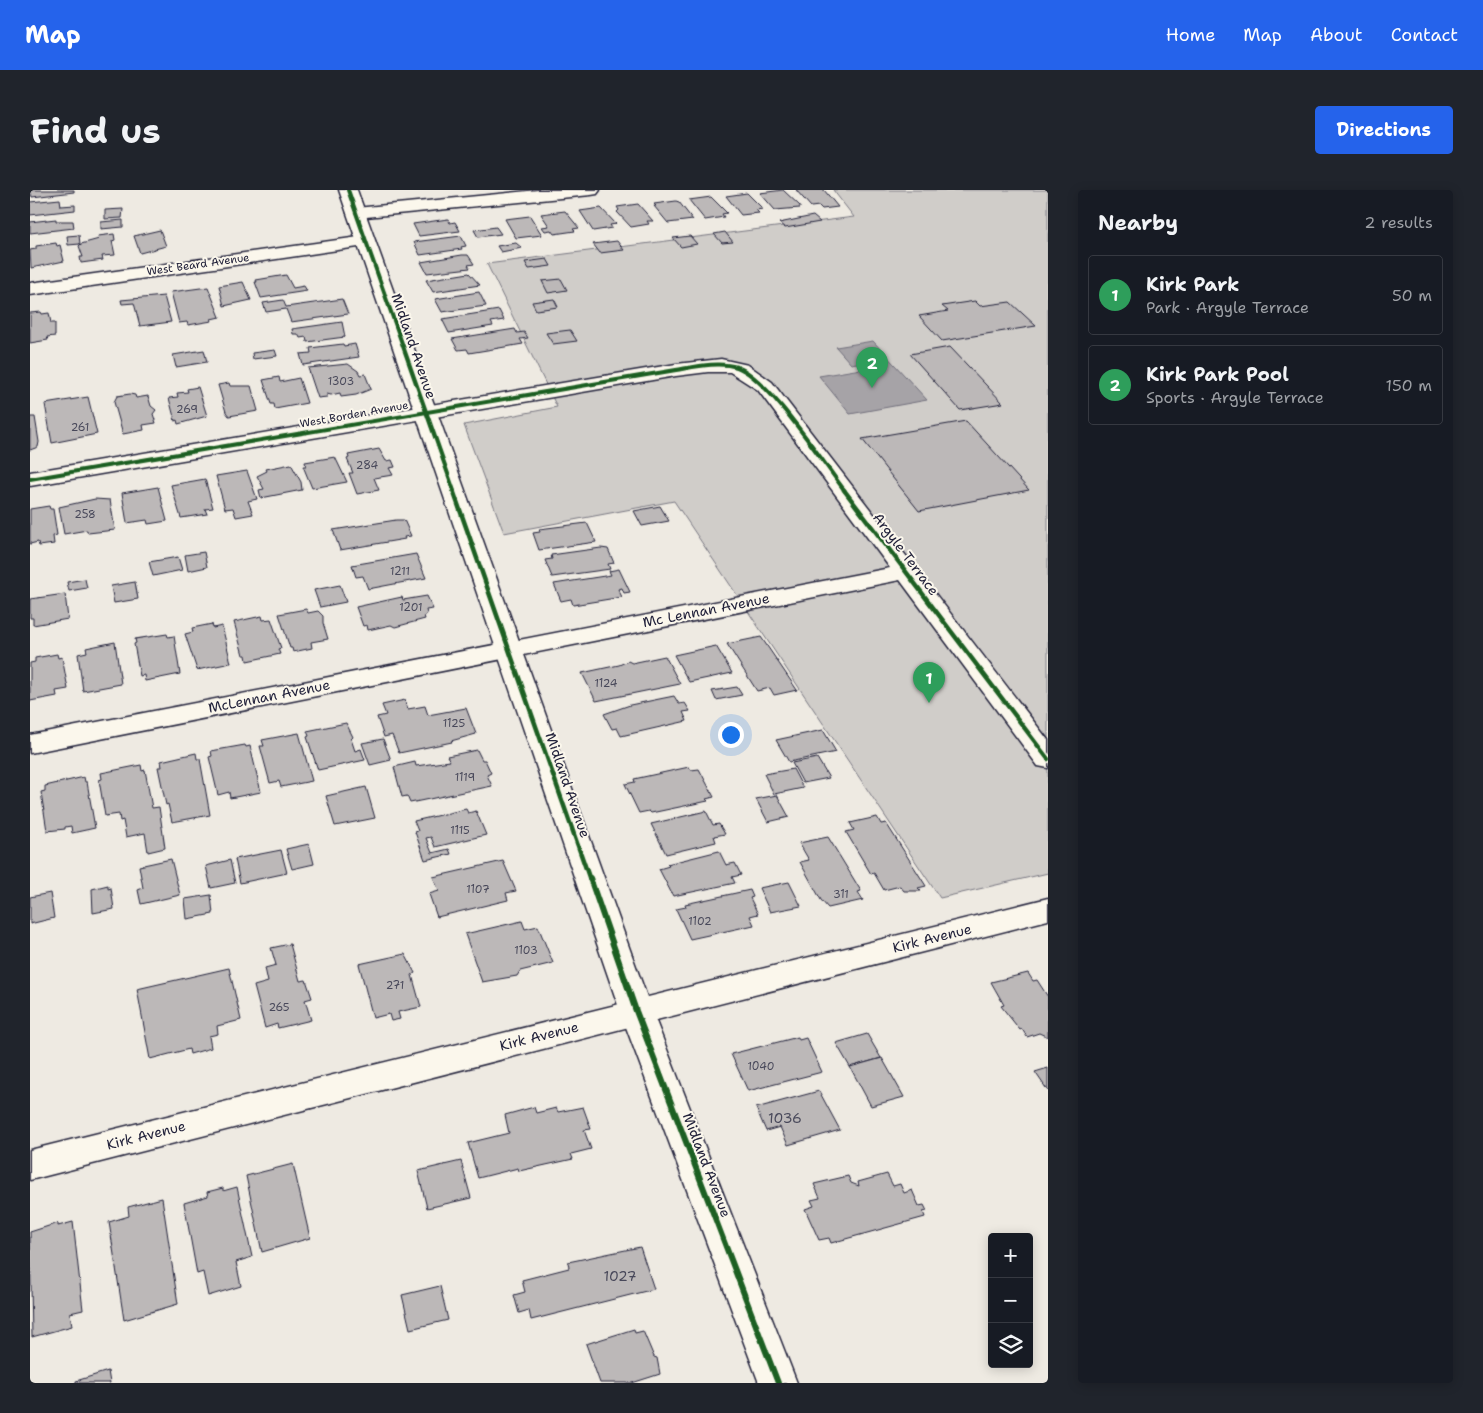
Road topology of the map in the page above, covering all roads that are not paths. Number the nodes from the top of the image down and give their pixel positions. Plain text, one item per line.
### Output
1 (591, 190) edge
2 (352, 202) edge
3 (366, 241) junction
4 (30, 289) edge
5 (740, 368) joint
6 (425, 412) junction
7 (30, 479) edge
8 (905, 572) junction
9 (508, 649) junction
10 (30, 744) edge
11 (1048, 759) edge
12 (1048, 909) edge
13 (636, 1011) junction
14 (30, 1165) edge
15 (778, 1383) edge

1 - 2 street
2 - 3 street, Midland Avenue
3 - 4 street, West Beard Avenue
3 - 6 street, Midland Avenue
5 - 6 street, West Borden Avenue
5 - 8 street, Argyle Terrace
6 - 7 street, West Borden Avenue
6 - 9 street, Midland Avenue
8 - 9 street, Mc Lennan Avenue
8 - 11 street, Argyle Terrace
9 - 10 street, McLennan Avenue
9 - 13 street, Midland Avenue
12 - 13 street, Kirk Avenue
13 - 14 street, Kirk Avenue
13 - 15 street, Midland Avenue

